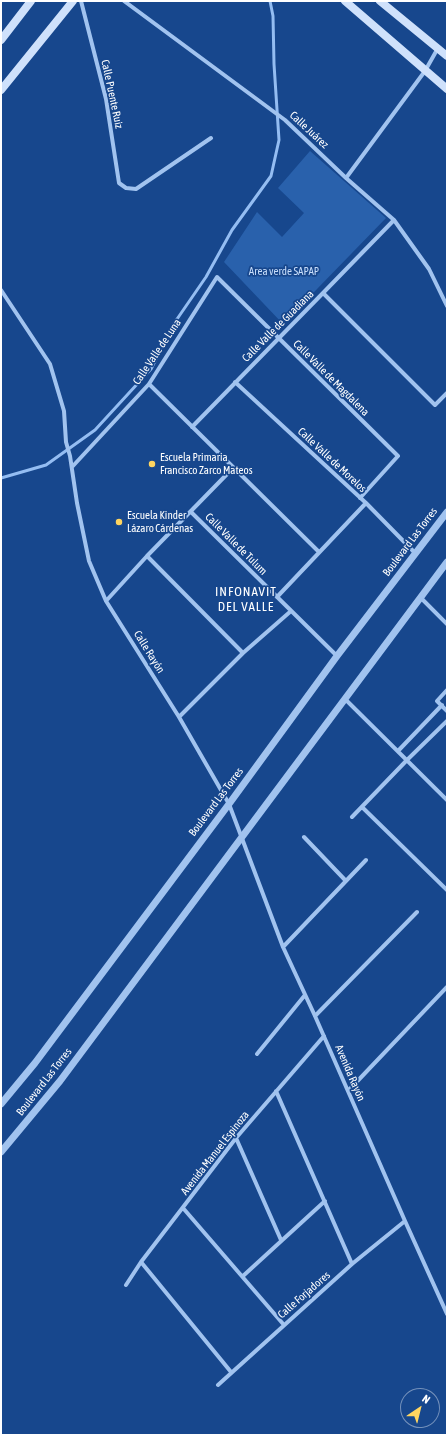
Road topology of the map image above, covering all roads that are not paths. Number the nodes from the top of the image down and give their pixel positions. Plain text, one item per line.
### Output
1 (31, 1) edge
2 (73, 1) edge
3 (81, 1) edge
4 (124, 1) edge
5 (345, 1) edge
6 (380, 1) edge
7 (1, 40) edge
8 (438, 48) junction
9 (447, 56) edge
10 (425, 71) junction
11 (447, 89) edge
12 (1, 90) edge
13 (210, 138) dead end
14 (346, 178) junction
15 (394, 220) junction
16 (217, 277) joint
17 (1, 290) edge
18 (323, 294) junction
19 (447, 306) edge
20 (278, 339) junction
21 (235, 382) junction
22 (149, 384) junction
23 (447, 392) edge
24 (192, 427) junction
25 (72, 466) junction
26 (233, 468) junction
27 (360, 498) junction
28 (366, 503) junction
29 (191, 512) junction
30 (447, 512) edge
31 (319, 552) junction
32 (416, 554) junction
33 (147, 556) junction
34 (447, 562) edge
35 (278, 597) junction
36 (420, 597) junction
37 (106, 601) junction
38 (291, 611) junction
39 (447, 624) edge
40 (243, 653) junction
41 (337, 656) junction
42 (447, 690) edge
43 (345, 699) junction
44 (442, 706) junction
45 (447, 711) edge
46 (179, 717) junction
47 (447, 721) edge
48 (398, 751) junction
49 (407, 760) junction
50 (447, 800) edge
51 (229, 804) junction
52 (362, 808) junction
53 (352, 818) dead end
54 (242, 837) junction
55 (304, 837) dead end
56 (366, 860) dead end
57 (346, 881) junction
58 (447, 890) edge
59 (418, 912) dead end
60 (283, 947) junction
61 (447, 987) edge
62 (305, 995) junction
63 (315, 1016) junction
64 (324, 1036) junction
65 (258, 1054) dead end
66 (276, 1091) junction
67 (348, 1091) junction
68 (1, 1104) edge
69 (236, 1138) junction
70 (1, 1152) edge
71 (325, 1202) junction
72 (184, 1208) junction
73 (405, 1221) junction
74 (281, 1240) junction
75 (141, 1262) junction
76 (352, 1264) junction
77 (243, 1276) junction
78 (126, 1285) dead end
79 (447, 1314) edge
80 (284, 1325) junction
81 (231, 1372) junction
82 (218, 1385) dead end

1 - 7 main road
2 - 12 main road
3 - 13 street, Calle Puente Ruiz
4 - 14 street, Calle Juárez
5 - 10 main road
6 - 8 main road
8 - 9 main road
8 - 10 street
10 - 11 main road
10 - 14 street
14 - 15 street, Calle Juárez
15 - 18 street, Calle Valle de Guadiana
15 - 19 street, Calle Juárez
16 - 20 street, Calle Valle de Magdalena
16 - 22 street, Calle Valle de Luna
17 - 25 street, Calle Rayón
18 - 20 street, Calle Valle de Guadiana
18 - 23 street
20 - 21 street, Calle Valle de Guadiana
20 - 27 street, Calle Valle de Magdalena
21 - 24 street, Calle Valle de Guadiana
21 - 27 street, Calle Valle de Morelos
22 - 24 street
22 - 25 street, Calle Valle de Luna
24 - 26 street
25 - 37 street, Calle Rayón
26 - 29 street
26 - 31 street
27 - 28 street, Calle Valle de Morelos
28 - 31 street
28 - 32 street, Calle Valle de Morelos
29 - 33 street
29 - 35 street, Calle Valle de Tulum
30 - 32 street, Boulevard Las Torres
31 - 35 street
32 - 41 street, Boulevard Las Torres
33 - 37 street
33 - 40 street
34 - 36 street, Boulevard Las Torres
35 - 38 street, Calle Valle de Tulum
36 - 39 street
36 - 43 street, Boulevard Las Torres
37 - 46 street, Calle Rayón
38 - 40 street
38 - 41 street, Calle Valle de Tulum
40 - 46 street
41 - 51 street, Boulevard Las Torres
42 - 44 street
43 - 48 street
43 - 54 street, Boulevard Las Torres
44 - 45 street
44 - 48 street
46 - 51 street, Calle Rayón
47 - 49 street
48 - 49 street
49 - 50 street
49 - 52 street
51 - 54 street, Calle Rayón
51 - 68 street, Boulevard Las Torres
52 - 53 street
52 - 58 street
54 - 60 street, Avenida Rayón
54 - 70 street, Boulevard Las Torres
55 - 57 street
56 - 57 street
57 - 60 street
59 - 63 street
60 - 62 street, Avenida Rayón
61 - 67 street
62 - 63 street, Avenida Rayón
62 - 65 street
63 - 64 street, Avenida Rayón
64 - 66 street, Avenida Manuel Espinoza
64 - 67 street, Avenida Rayón
66 - 69 street, Avenida Manuel Espinoza
66 - 71 street
67 - 73 street, Avenida Rayón
69 - 72 street, Avenida Manuel Espinoza
69 - 74 street
71 - 74 street
71 - 76 street
72 - 75 street, Avenida Manuel Espinoza
72 - 77 street
73 - 76 street, Calle Forjadores
73 - 79 street, Avenida Rayón
74 - 77 street
75 - 78 street, Avenida Manuel Espinoza
75 - 81 street
76 - 80 street, Calle Forjadores
77 - 80 street
80 - 81 street, Calle Forjadores
81 - 82 street, Calle Forjadores

